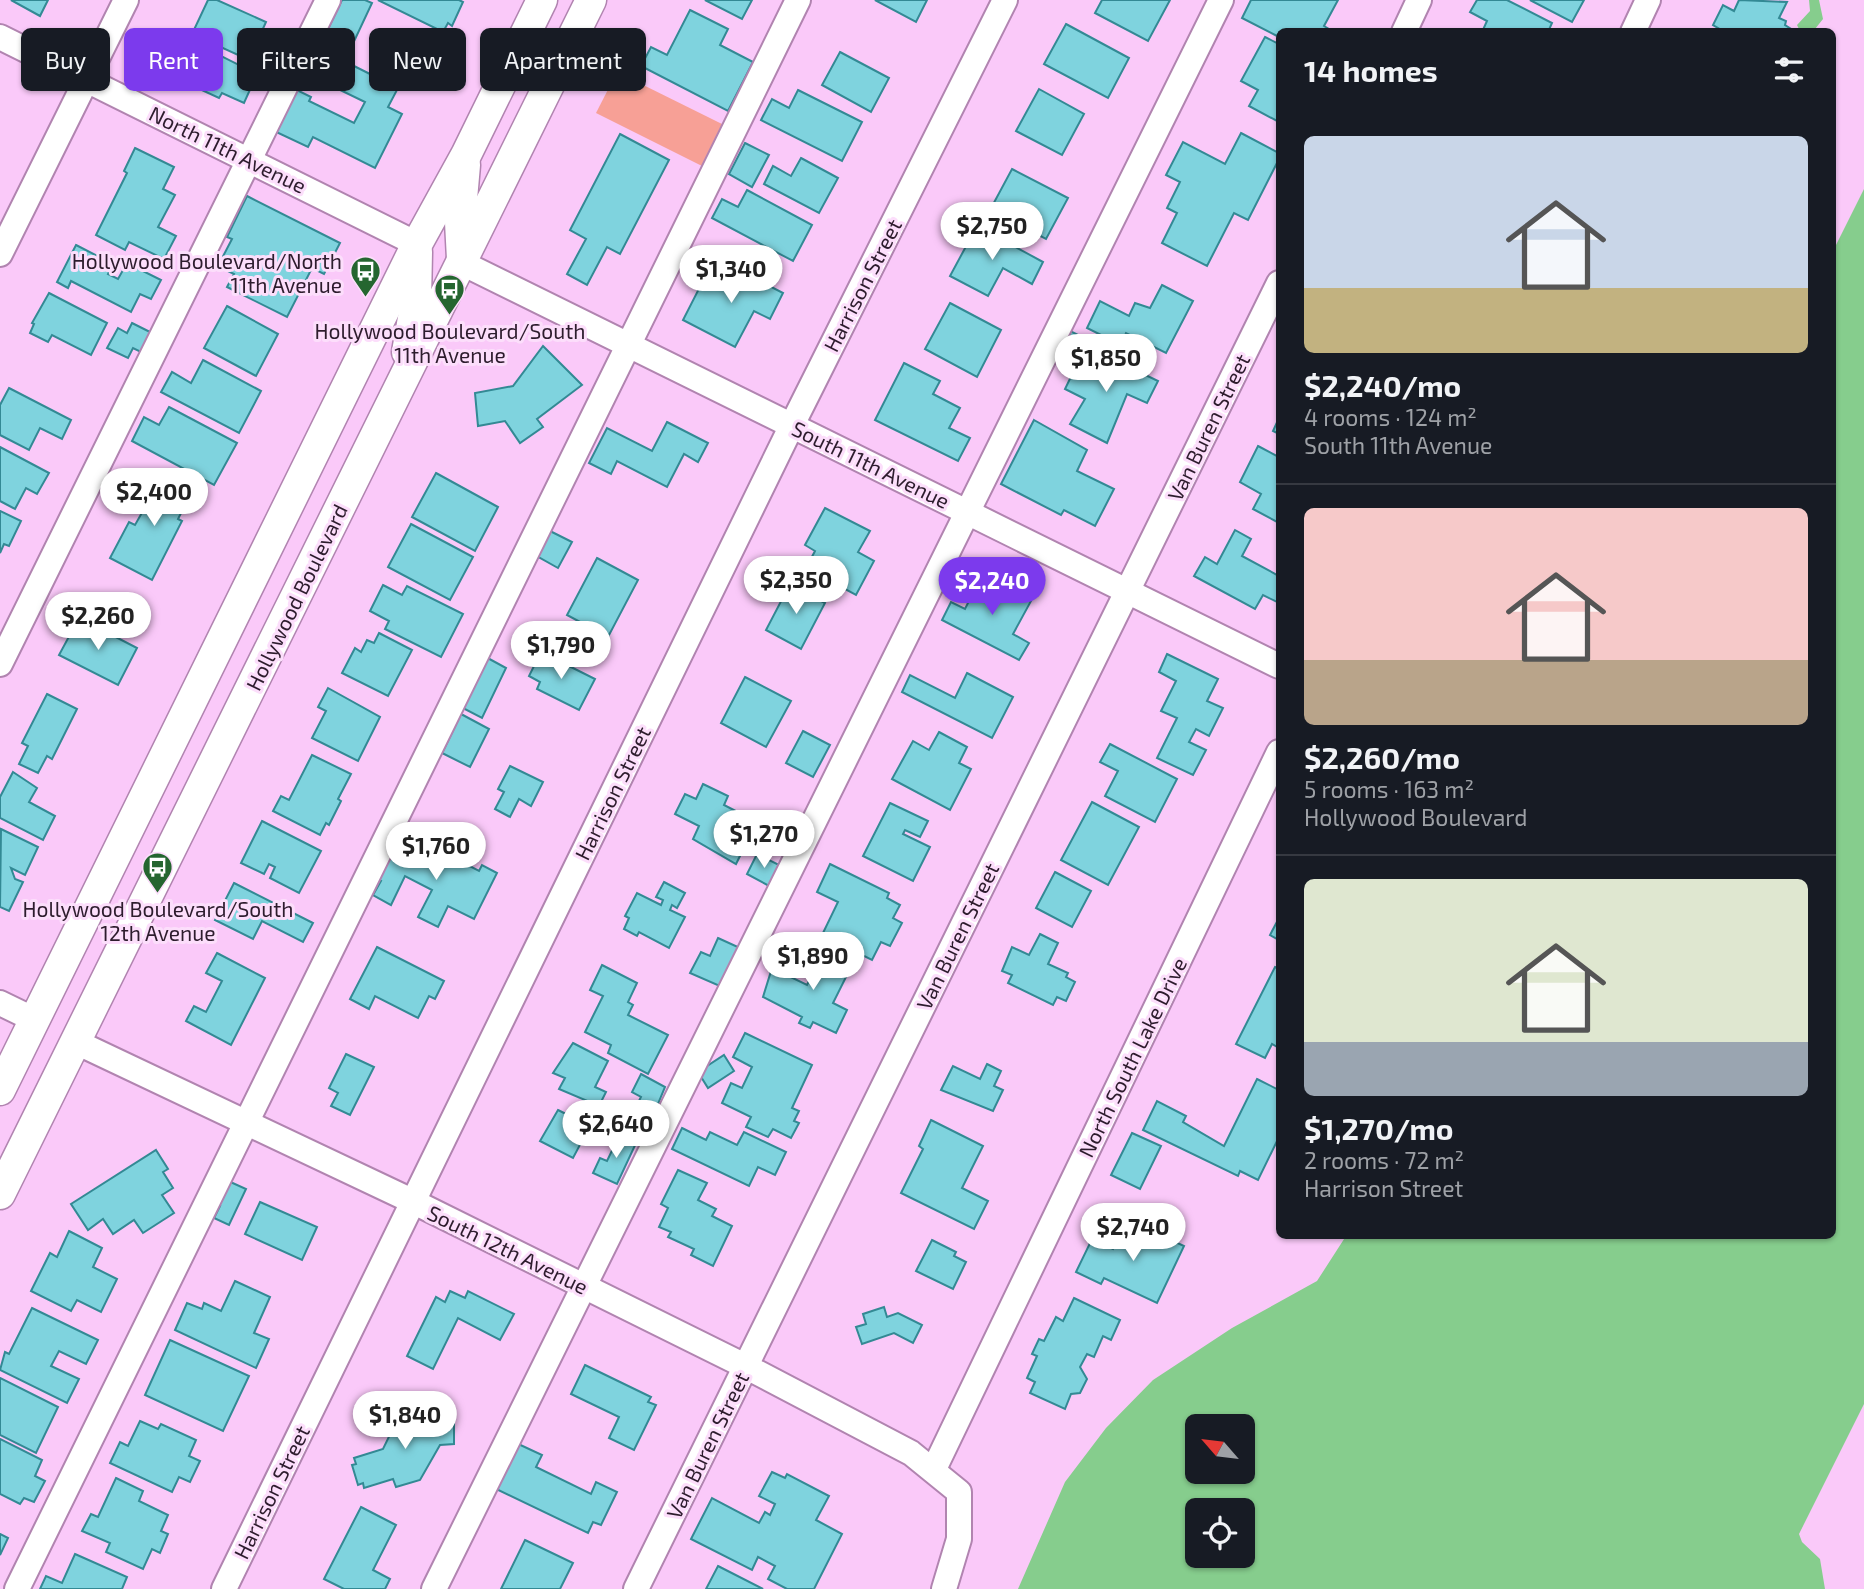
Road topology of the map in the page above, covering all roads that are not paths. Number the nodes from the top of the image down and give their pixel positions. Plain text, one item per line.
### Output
1 (127, 0) edge
2 (328, 0) edge
3 (541, 0) edge
4 (591, 0) edge
5 (798, 0) edge
6 (1005, 0) edge
7 (1221, 0) edge
8 (1419, 0) edge
9 (1648, 0) edge
10 (1406, 28) edge
11 (1635, 28) edge
12 (110, 34) edge
13 (0, 37) edge
14 (21, 47) edge
15 (110, 90) edge
16 (82, 91) edge
17 (466, 155) junction
18 (250, 159) junction
19 (417, 244) junction
20 (0, 254) edge
21 (462, 263) junction
22 (1276, 290) edge
23 (627, 344) junction
24 (396, 396) junction
25 (792, 425) junction
26 (968, 513) junction
27 (1127, 591) junction
28 (0, 664) edge
29 (1276, 665) edge
30 (1276, 758) edge
31 (0, 1003) edge
32 (35, 1020) junction
33 (76, 1042) junction
34 (0, 1090) edge
35 (246, 1122) junction
36 (0, 1195) edge
37 (412, 1201) junction
38 (584, 1286) junction
39 (745, 1366) junction
40 (934, 1469) junction
41 (17, 1589) edge
42 (224, 1589) edge
43 (434, 1589) edge
44 (636, 1589) edge
45 (944, 1589) edge

1 - 12 street
2 - 18 street
3 - 17 main road
4 - 21 main road, Hollywood Boulevard
5 - 23 street
6 - 25 street, Harrison Street
7 - 26 street
8 - 10 street
9 - 11 street
13 - 14 street, North 11th Avenue
15 - 18 street, North 11th Avenue
16 - 20 street
17 - 19 main road
17 - 21 main road
18 - 19 street, North 11th Avenue
18 - 28 street
19 - 24 main road
19 - 32 main road
21 - 23 street, South 11th Avenue
21 - 24 main road, Hollywood Boulevard
22 - 27 street, Van Buren Street
23 - 25 street, South 11th Avenue
23 - 35 street
24 - 33 main road, Hollywood Boulevard
25 - 26 street, South 11th Avenue
25 - 37 street, Harrison Street
26 - 27 street, South 11th Avenue
26 - 38 street
27 - 29 street, South 11th Avenue
27 - 39 street, Van Buren Street
30 - 40 street, North South Lake Drive
31 - 32 street
32 - 34 main road
33 - 35 street, South 12th Avenue
33 - 36 main road, Hollywood Boulevard
35 - 37 street, South 12th Avenue
35 - 41 street
37 - 38 street, South 12th Avenue
37 - 42 street, Harrison Street
38 - 39 street, South 12th Avenue
38 - 43 street
39 - 40 street, South 12th Avenue
39 - 44 street, Van Buren Street
40 - 45 street

